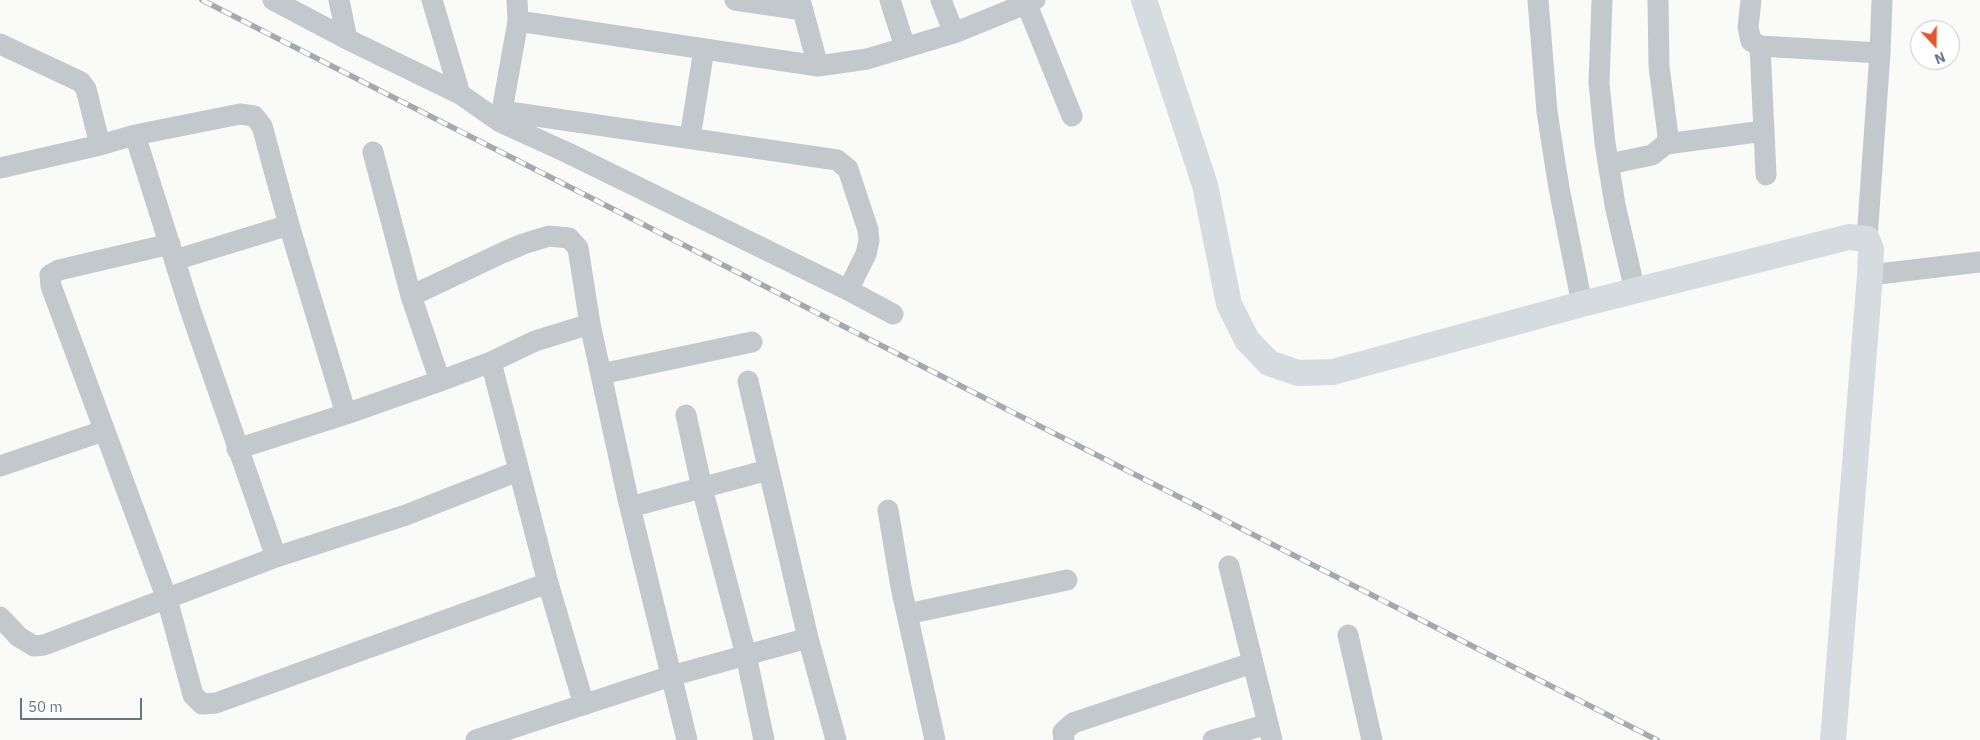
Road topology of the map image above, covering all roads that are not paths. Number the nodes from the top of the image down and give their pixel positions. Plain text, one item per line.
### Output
1 (273, 0) edge
2 (339, 0) edge
3 (432, 0) edge
4 (735, 0) edge
5 (890, 0) edge
6 (942, 0) edge
7 (1144, 0) edge
8 (1538, 0) edge
9 (1602, 0) edge
10 (1658, 0) edge
11 (1750, 0) edge
12 (1882, 0) edge
13 (1028, 1) edge
14 (802, 5) edge
15 (518, 10) edge
16 (954, 33) junction
17 (347, 39) junction
18 (0, 44) edge
19 (1760, 46) junction
20 (905, 47) junction
21 (704, 49) junction
22 (1880, 53) junction
23 (818, 66) junction
24 (460, 94) junction
25 (501, 116) junction
26 (1072, 116) dead end
27 (1764, 130) junction
28 (135, 135) junction
29 (690, 138) junction
30 (1666, 144) junction
31 (100, 145) junction
32 (373, 152) dead end
33 (1608, 164) junction
34 (0, 168) edge
35 (1766, 175) dead end
36 (288, 225) junction
37 (1867, 239) junction
38 (173, 252) junction
39 (1980, 262) edge
40 (1870, 276) junction
41 (848, 290) junction
42 (1635, 291) junction
43 (411, 296) junction
44 (1582, 304) junction
45 (893, 314) dead end
46 (590, 324) junction
47 (752, 342) dead end
48 (491, 362) junction
49 (601, 374) junction
50 (440, 380) junction
51 (748, 381) dead end
52 (346, 414) junction
53 (686, 415) dead end
54 (103, 431) junction
55 (237, 448) junction
56 (0, 466) edge
57 (768, 470) junction
58 (518, 471) junction
59 (702, 488) junction
60 (630, 507) junction
61 (888, 510) dead end
62 (276, 557) junction
63 (1229, 566) dead end
64 (1067, 580) dead end
65 (548, 583) junction
66 (167, 599) junction
67 (907, 614) junction
68 (0, 617) edge
69 (1348, 635) dead end
70 (808, 638) junction
71 (746, 655) junction
72 (1252, 663) junction
73 (671, 676) junction
74 (584, 705) junction
75 (1270, 732) edge
76 (521, 733) edge
77 (476, 740) edge
78 (687, 740) edge
79 (764, 740) edge
80 (836, 740) edge
81 (935, 740) edge
82 (1064, 740) edge
83 (1213, 740) edge
84 (1372, 740) edge
85 (1833, 740) edge

1 - 17 street
2 - 17 street
3 - 24 street
4 - 14 street
5 - 20 street
6 - 16 street
7 - 44 main road
8 - 44 street
9 - 33 street
10 - 30 street
11 - 19 street
12 - 22 street
13 - 16 street
13 - 26 street
14 - 23 street
15 - 21 street
15 - 25 street
16 - 20 street
17 - 24 street
18 - 31 street
19 - 22 street
19 - 27 street
20 - 23 street
21 - 23 street
21 - 29 street
22 - 37 street
24 - 25 street
25 - 29 street
25 - 41 street
27 - 30 street
27 - 35 street
28 - 31 street
28 - 36 street
28 - 38 street
29 - 41 street
30 - 33 street
31 - 34 street
32 - 43 street
33 - 42 street
36 - 38 street
36 - 52 street
37 - 40 main road
37 - 42 main road
38 - 54 street
38 - 55 street
39 - 40 street
40 - 85 main road
41 - 45 street
42 - 44 main road
43 - 46 street
43 - 50 street
46 - 48 street
46 - 49 street
47 - 49 street
48 - 50 street
48 - 58 street
49 - 60 street
50 - 52 street
51 - 57 street
52 - 55 street
53 - 59 street
54 - 56 street
54 - 66 street
55 - 62 street
57 - 59 street
57 - 70 street
58 - 62 street
58 - 65 street
59 - 60 street
59 - 71 street
60 - 73 street
61 - 67 street
62 - 66 street
63 - 72 street
64 - 67 street
65 - 66 street
65 - 74 street
66 - 68 street
67 - 81 street
69 - 84 street
70 - 71 street
70 - 80 street
71 - 73 street
71 - 79 street
72 - 75 street
72 - 82 street
73 - 74 street
73 - 78 street
74 - 76 street
75 - 83 street
76 - 77 street

